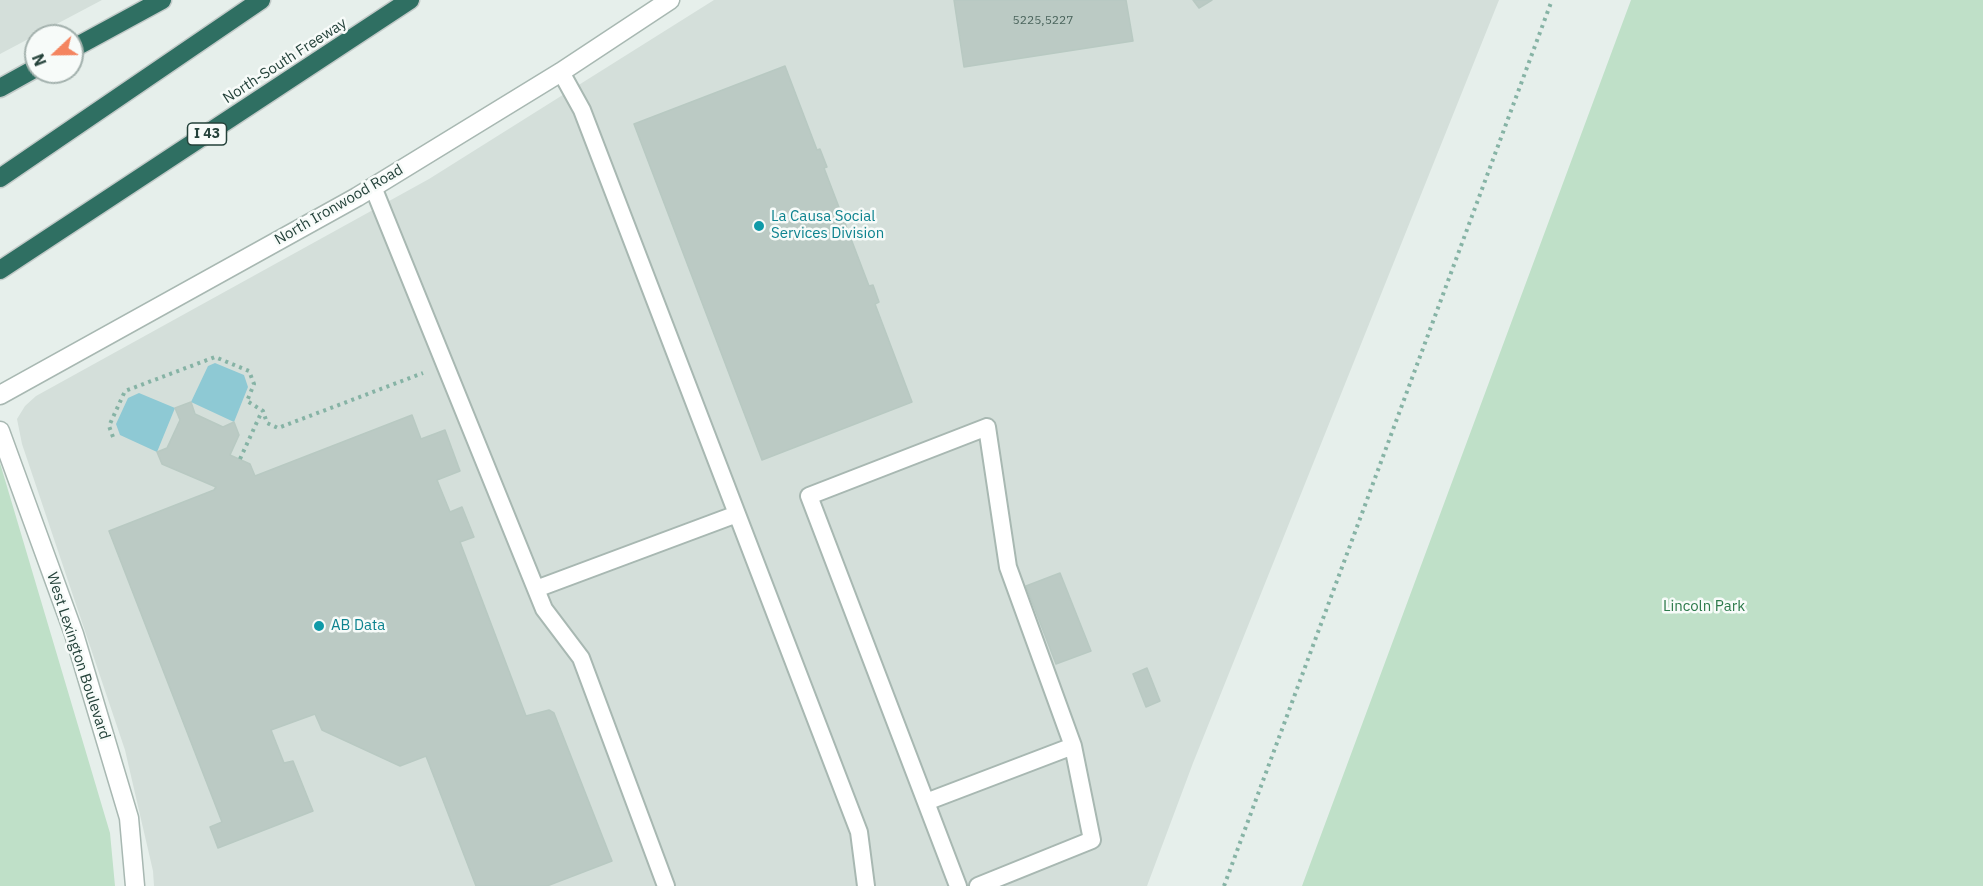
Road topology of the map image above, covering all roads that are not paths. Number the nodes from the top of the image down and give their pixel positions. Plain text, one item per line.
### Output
1 (162, 0) edge
2 (261, 0) edge
3 (410, 0) edge
4 (670, 0) edge
5 (84, 42) edge
6 (561, 72) junction
7 (24, 75) edge
8 (0, 88) edge
9 (0, 178) edge
10 (373, 187) junction
11 (2, 269) edge
12 (0, 395) edge
13 (0, 431) edge
14 (737, 514) junction
15 (536, 590) junction
16 (1073, 746) junction
17 (926, 802) junction
18 (135, 886) edge
19 (666, 886) edge
20 (866, 886) edge
21 (958, 886) edge
22 (978, 886) edge

1 - 5 highway
2 - 9 highway
3 - 11 highway, North-South Freeway / I 43
4 - 6 street, North Ironwood Road
6 - 10 street, North Ironwood Road
6 - 14 lane
7 - 8 highway
10 - 12 street, North Ironwood Road
10 - 15 lane
13 - 18 street, West Lexington Boulevard
14 - 15 lane
14 - 20 lane
15 - 19 lane
16 - 17 lane
16 - 17 lane
16 - 22 lane
17 - 21 lane

